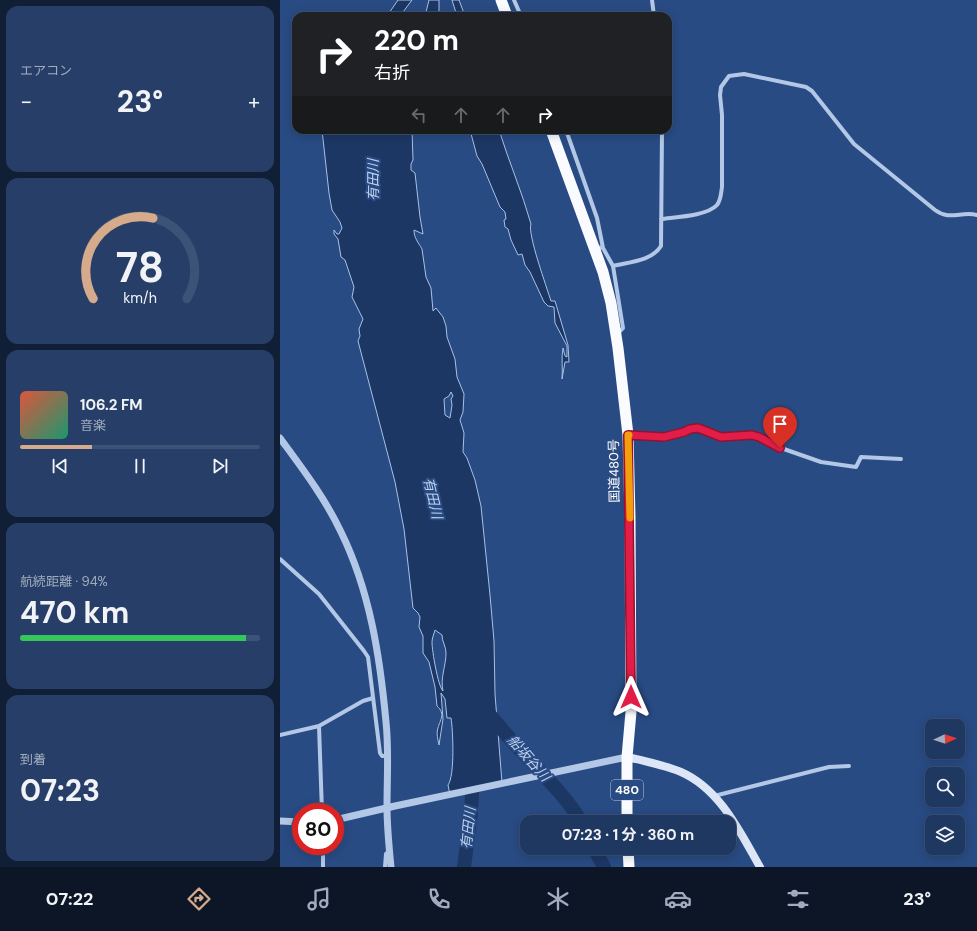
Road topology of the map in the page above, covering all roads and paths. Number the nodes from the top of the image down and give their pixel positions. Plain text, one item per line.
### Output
1 (501, 0) edge
2 (514, 0) edge
3 (652, 0) edge
4 (506, 12) edge
5 (519, 12) edge
6 (654, 12) edge
7 (553, 134) edge
8 (567, 134) edge
9 (662, 134) edge
10 (977, 215) edge
11 (661, 219) junction
12 (599, 247) junction
13 (613, 266) junction
14 (617, 335) junction
15 (628, 435) junction
16 (280, 438) edge
17 (901, 459) dead end
18 (280, 559) edge
19 (373, 698) junction
20 (319, 726) junction
21 (280, 736) edge
22 (388, 756) junction
23 (623, 758) junction
24 (849, 766) dead end
25 (714, 796) junction
26 (322, 803) edge
27 (387, 808) junction
28 (627, 815) edge
29 (344, 818) edge
30 (280, 822) edge
31 (292, 822) edge
32 (390, 850) junction
33 (323, 855) edge
34 (628, 855) edge
35 (323, 867) edge
36 (385, 867) edge
37 (391, 867) edge
38 (629, 867) edge
39 (760, 867) edge

1 - 4 highway
2 - 5 street
3 - 6 street
7 - 12 highway, 国道480号 / 480
8 - 12 street
9 - 11 street
10 - 11 street
11 - 13 street
12 - 13 street
12 - 14 highway, 国道480号 / 480
13 - 14 street
14 - 15 highway, 国道480号 / 480
15 - 17 street
15 - 23 highway, 国道480号 / 480
16 - 22 street
18 - 19 street
19 - 20 street
19 - 22 street
20 - 21 street
20 - 26 street
22 - 27 street
23 - 25 main road
23 - 27 street
23 - 28 highway, 国道480号 / 480
24 - 25 street
25 - 39 main road
27 - 29 street
27 - 32 street
30 - 31 street
32 - 36 street
32 - 37 street
33 - 35 street
34 - 38 highway

